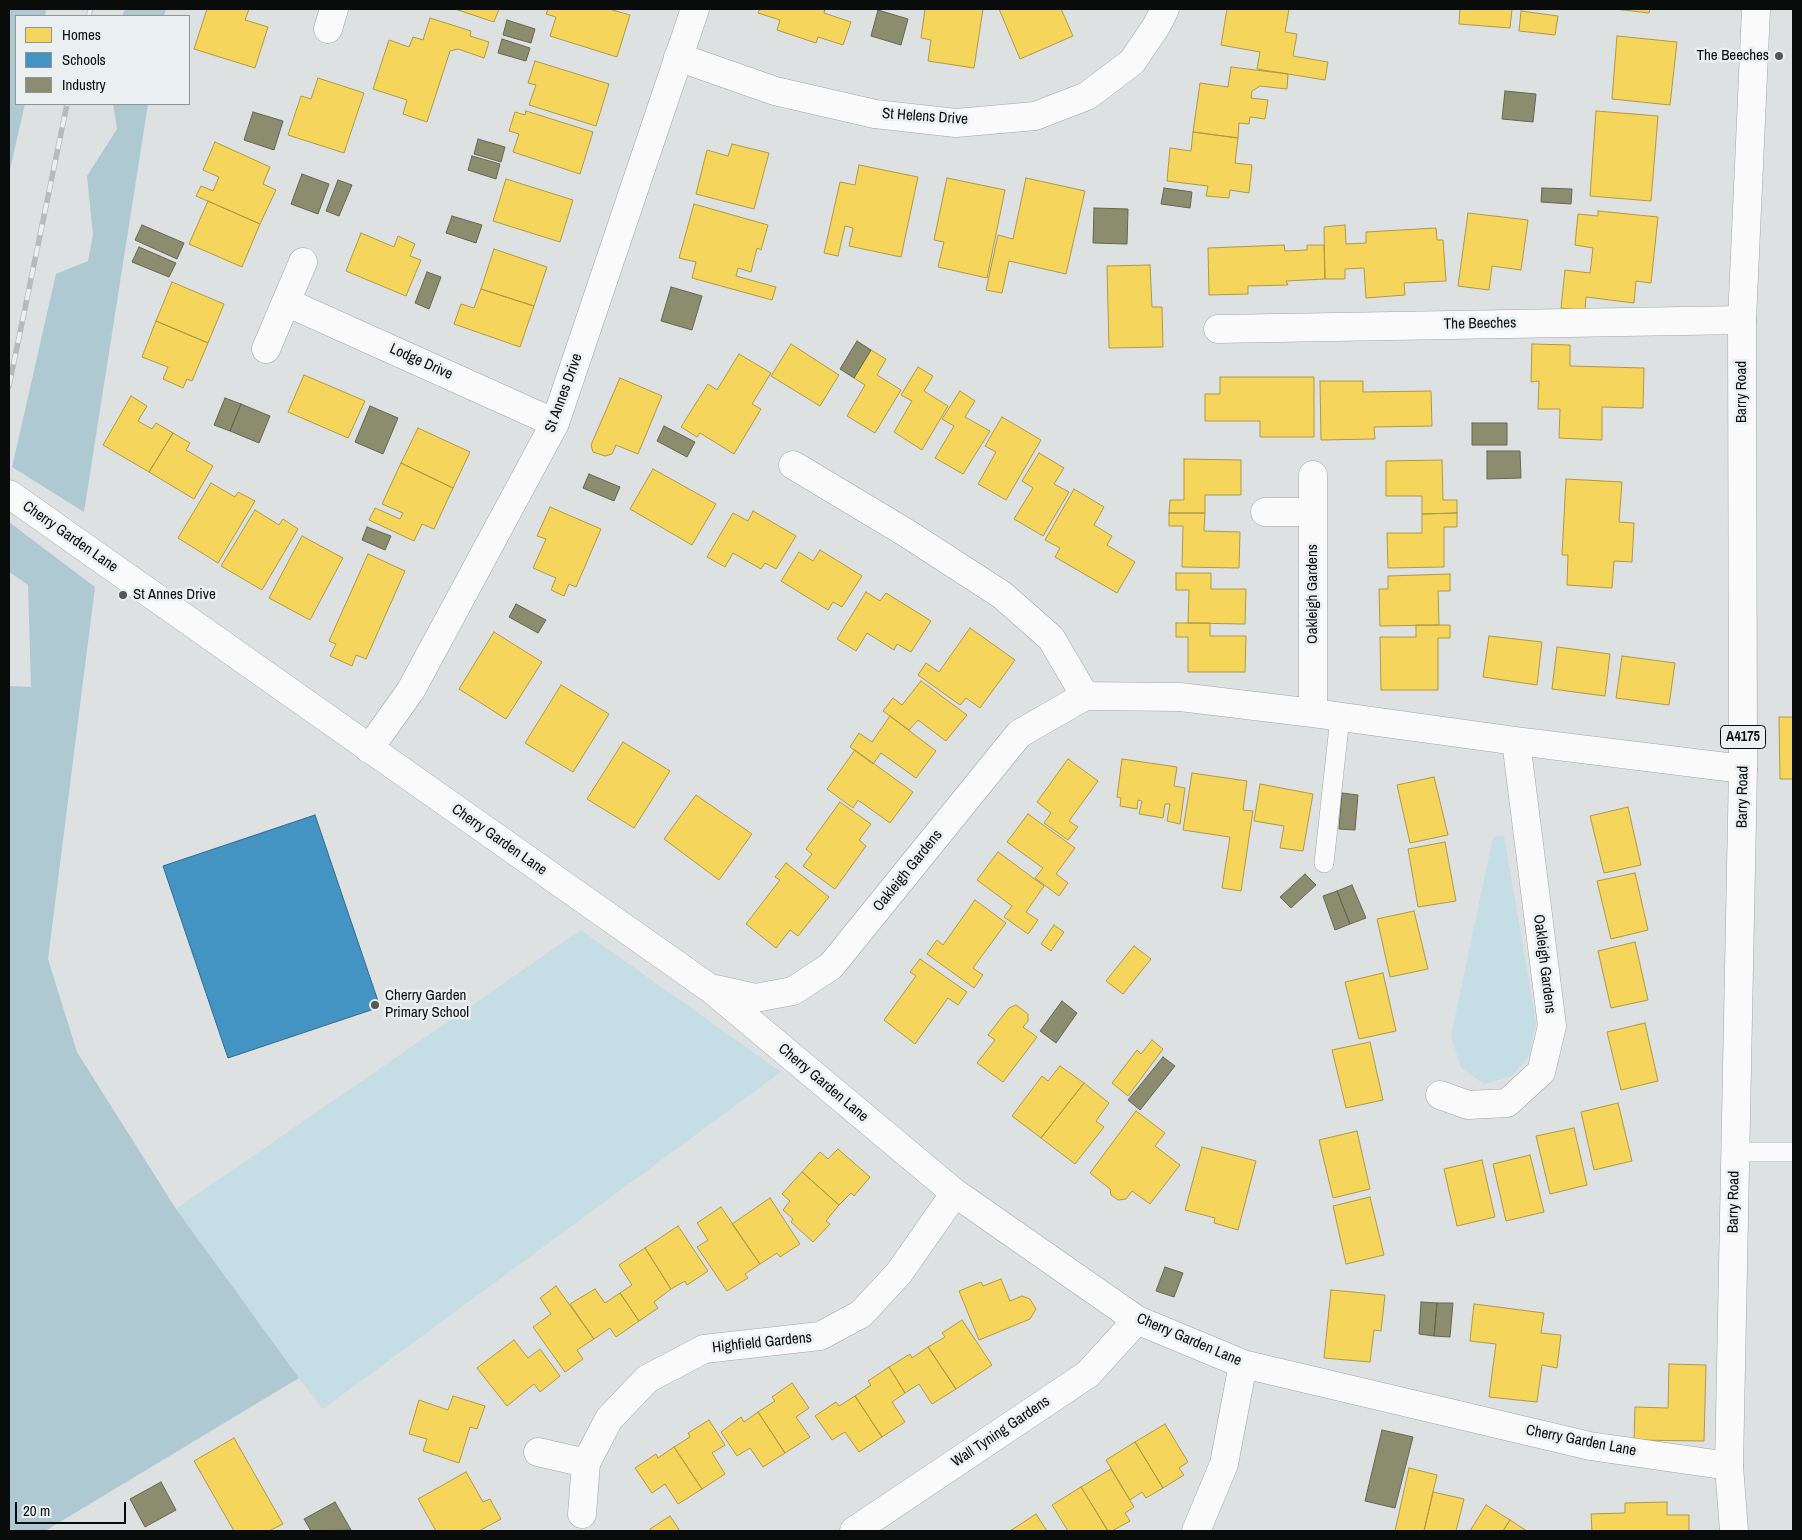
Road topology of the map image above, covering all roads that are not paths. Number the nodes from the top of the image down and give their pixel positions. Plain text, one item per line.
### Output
1 (695, 9) edge
2 (1165, 9) edge
3 (1756, 9) edge
4 (678, 57) junction
5 (303, 262) dead end
6 (286, 302) junction
7 (1742, 320) junction
8 (1218, 329) dead end
9 (266, 349) dead end
10 (555, 423) junction
11 (793, 465) dead end
12 (1313, 475) dead end
13 (9, 494) edge
14 (1264, 512) dead end
15 (1313, 512) junction
16 (1085, 696) junction
17 (1313, 713) junction
18 (1340, 717) junction
19 (1516, 741) junction
20 (369, 749) junction
21 (1743, 769) junction
22 (1324, 863) dead end
23 (711, 989) junction
24 (1440, 1095) dead end
25 (1735, 1152) junction
26 (1793, 1152) edge
27 (955, 1194) junction
28 (1136, 1320) junction
29 (1243, 1364) junction
30 (538, 1452) dead end
31 (586, 1463) junction
32 (1729, 1466) junction
33 (582, 1514) dead end
34 (854, 1531) edge
35 (1196, 1531) edge
36 (1734, 1531) edge

1 - 4 street, St Annes Drive
2 - 4 street, St Helens Drive
3 - 7 street, Barry Road / A4175
4 - 10 street, St Annes Drive
5 - 6 street
6 - 9 street
6 - 10 street, Lodge Drive
7 - 8 street, The Beeches
7 - 21 street, Barry Road / A4175
10 - 20 street, St Annes Drive
11 - 16 street
12 - 15 street, Oakleigh Gardens
13 - 20 street, Cherry Garden Lane
14 - 15 street
15 - 17 street, Oakleigh Gardens
16 - 17 street
16 - 23 street, Oakleigh Gardens
17 - 18 street
18 - 19 street
18 - 22 lane
19 - 21 street
19 - 24 street, Oakleigh Gardens
20 - 23 street, Cherry Garden Lane
21 - 25 street, Barry Road / A4175
23 - 27 street, Cherry Garden Lane
25 - 26 lane
25 - 32 street, Barry Road / A4175
27 - 28 street, Cherry Garden Lane
27 - 31 street, Highfield Gardens
28 - 29 street, Cherry Garden Lane
28 - 34 street, Wall Tyning Gardens
29 - 32 street, Cherry Garden Lane
29 - 35 street
30 - 31 street
31 - 33 street, Highfield Gardens
32 - 36 street, A4175

